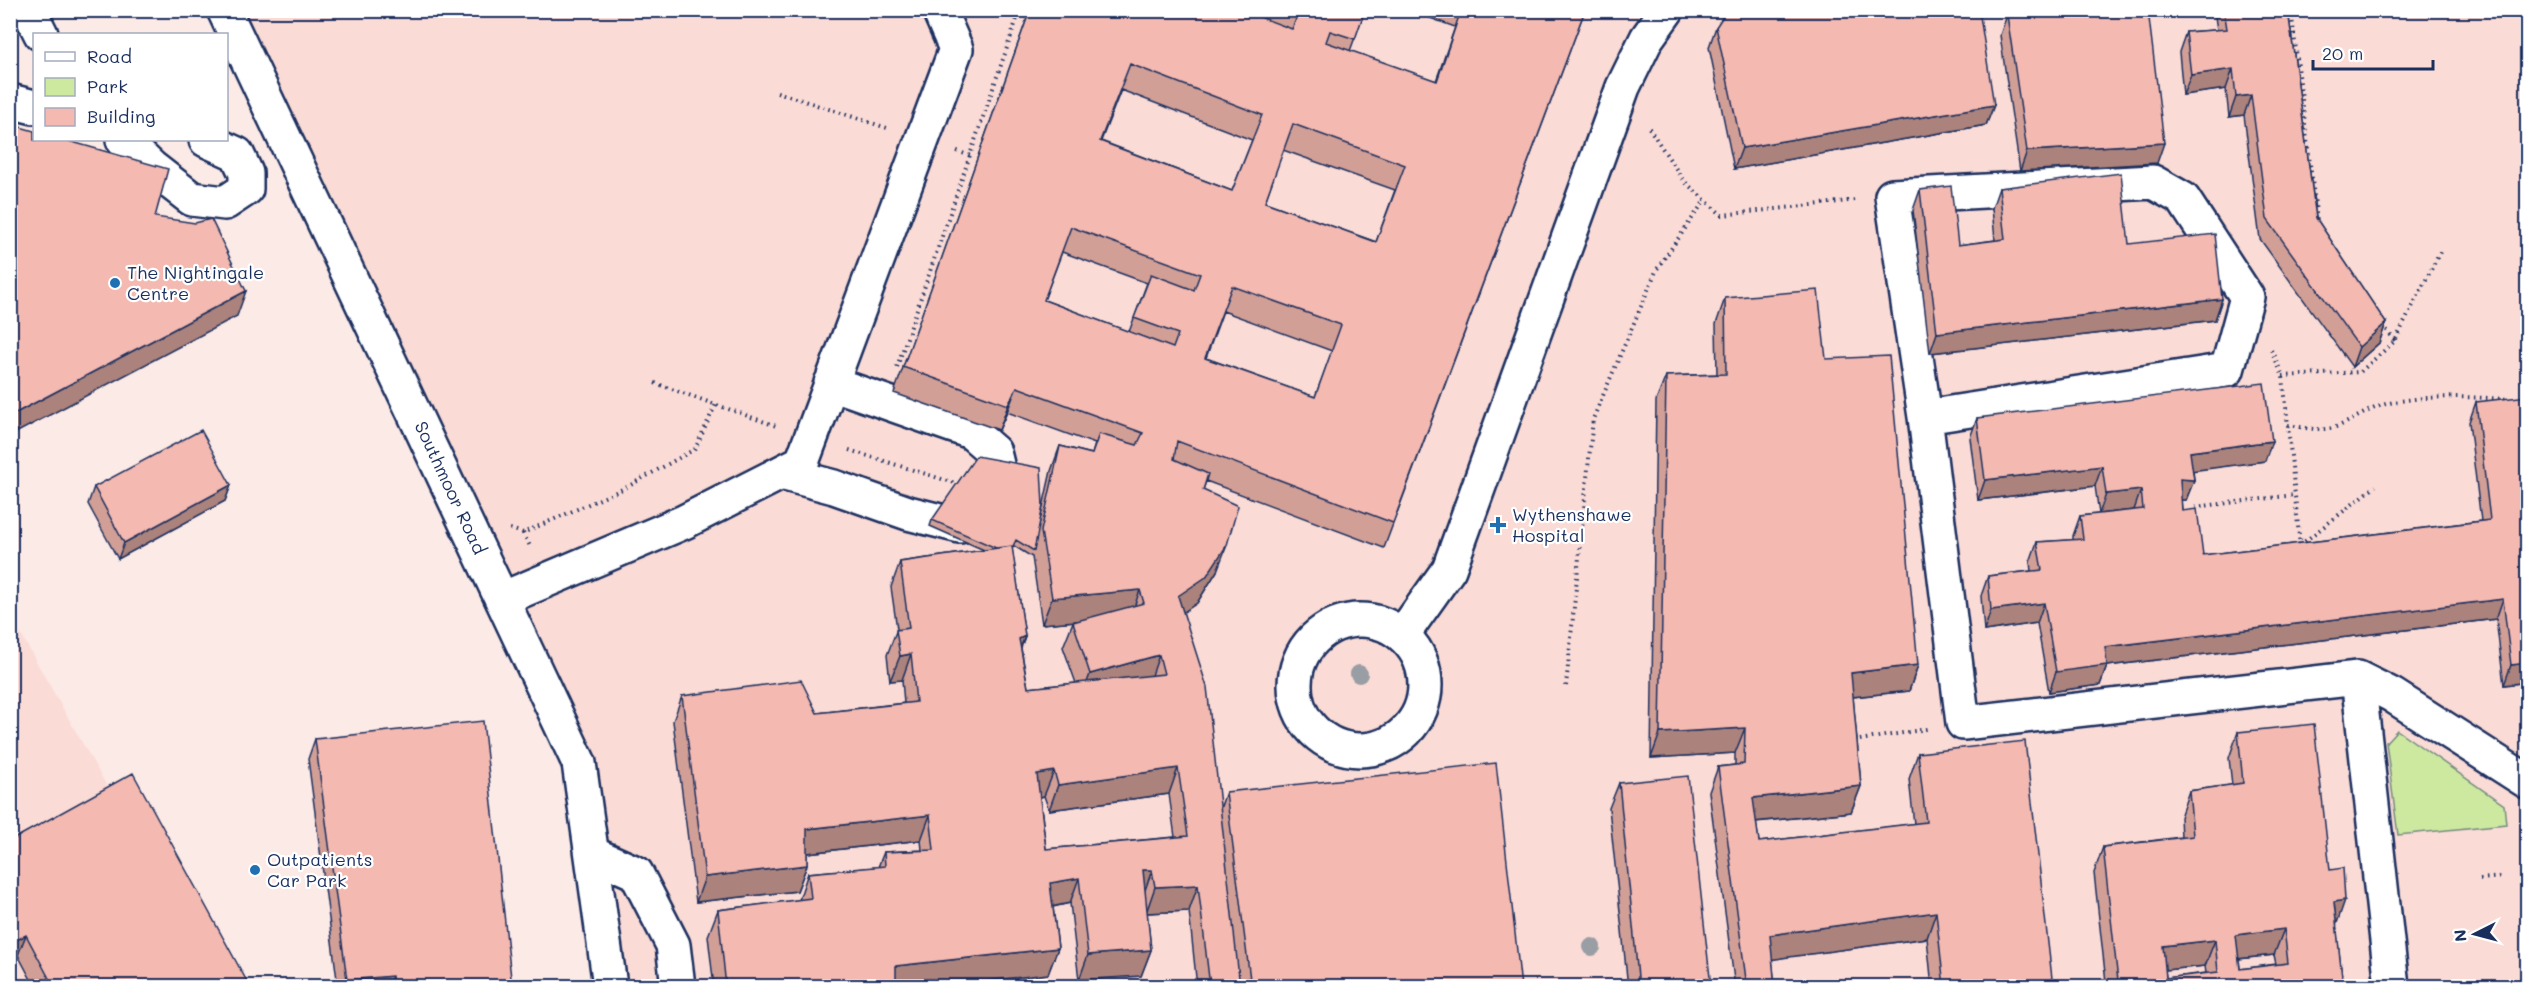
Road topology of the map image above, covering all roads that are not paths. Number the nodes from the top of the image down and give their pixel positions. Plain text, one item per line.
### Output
1 (29, 10) edge
2 (224, 10) edge
3 (939, 10) edge
4 (1666, 10) edge
5 (40, 33) edge
6 (236, 58) edge
7 (10, 101) edge
8 (33, 107) edge
9 (124, 141) edge
10 (208, 141) edge
11 (831, 383) junction
12 (1925, 417) junction
13 (781, 473) junction
14 (502, 599) junction
15 (1402, 634) dead end
16 (2358, 678) junction
17 (2528, 782) edge
18 (593, 854) junction
19 (610, 987) edge
20 (678, 987) edge
21 (2392, 987) edge

1 - 5 street
2 - 6 street, Southmoor Road
3 - 11 street
4 - 15 street
6 - 14 street, Southmoor Road
7 - 8 street
9 - 10 street
11 - 13 street
11 - 13 street
12 - 12 street
12 - 16 street
13 - 14 street
14 - 18 street, Southmoor Road
16 - 17 street
16 - 21 street
18 - 19 street, Southmoor Road
18 - 20 street

